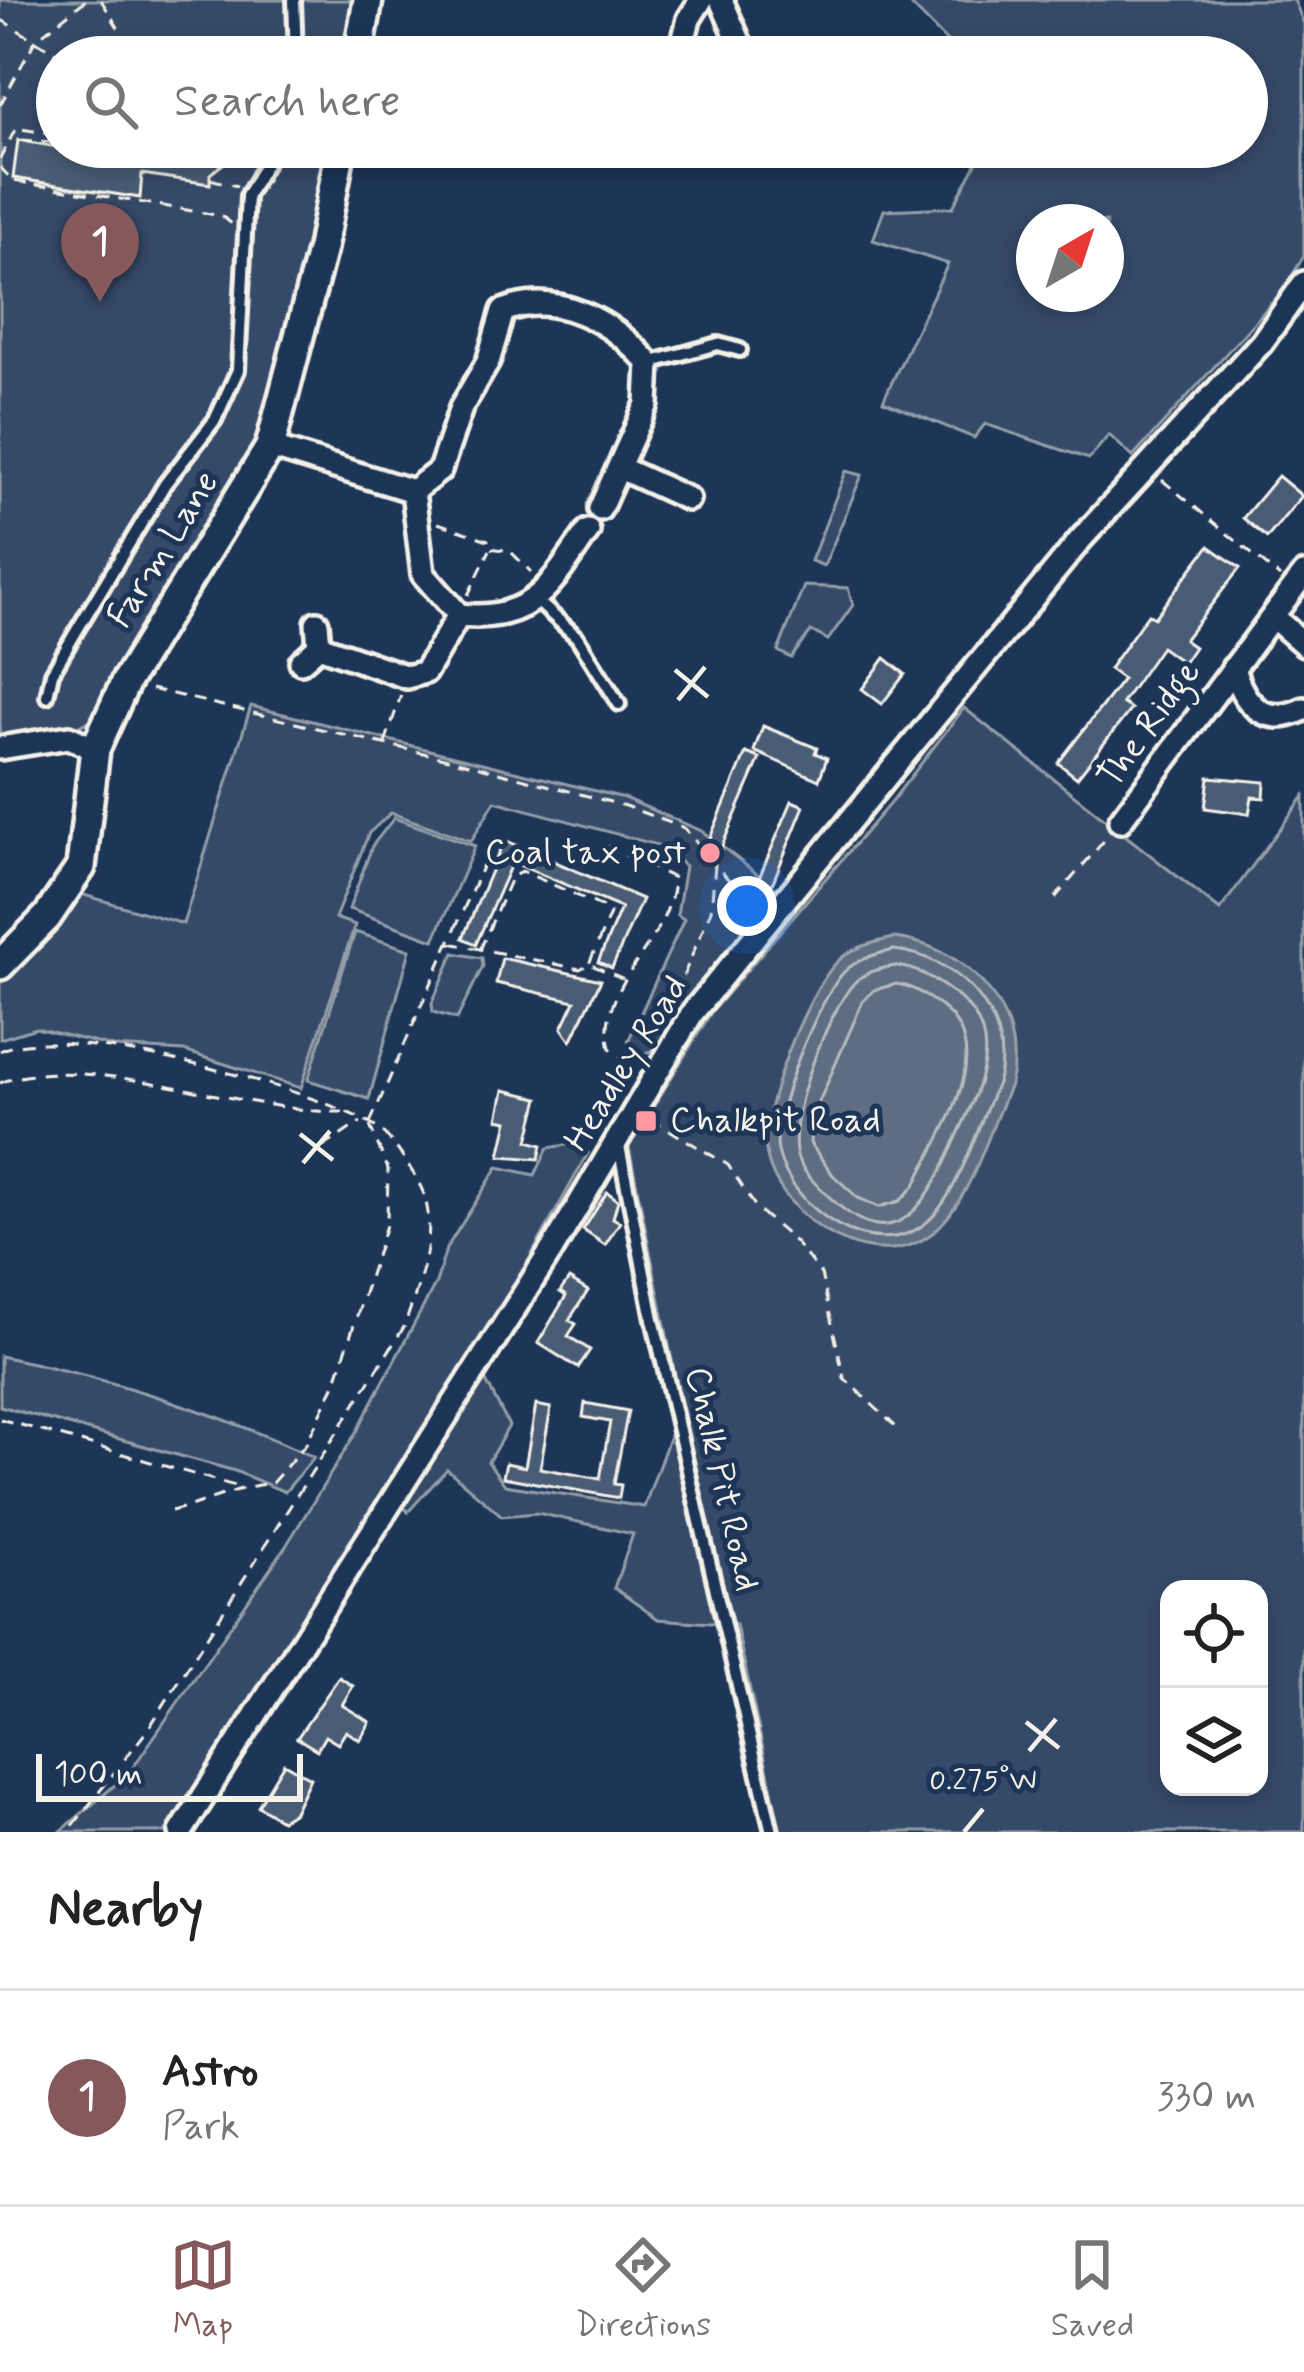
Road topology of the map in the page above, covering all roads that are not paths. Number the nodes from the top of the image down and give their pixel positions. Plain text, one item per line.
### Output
1 (294, 0) edge
2 (368, 0) edge
3 (701, 0) edge
4 (722, 0) edge
5 (295, 36) edge
6 (362, 36) edge
7 (685, 36) edge
8 (737, 36) edge
9 (263, 168) edge
10 (337, 168) edge
11 (1304, 283) edge
12 (740, 350) dead end
13 (649, 363) junction
14 (270, 447) junction
15 (620, 468) junction
16 (412, 491) junction
17 (688, 499) dead end
18 (600, 509) dead end
19 (588, 531) dead end
20 (1299, 581) edge
21 (540, 595) junction
22 (459, 615) junction
23 (1273, 617) junction
24 (1304, 644) edge
25 (301, 662) dead end
26 (1233, 668) junction
27 (47, 696) dead end
28 (619, 704) dead end
29 (1304, 709) edge
30 (0, 748) edge
31 (95, 748) junction
32 (1120, 821) road end
33 (0, 965) edge
34 (618, 1137) junction
35 (181, 1832) edge
36 (772, 1832) edge

1 - 5 lane
2 - 6 street
3 - 7 street
4 - 8 street
9 - 27 lane
10 - 14 street, Farm Lane
11 - 34 street, Headley Road
12 - 13 lane
13 - 15 street
13 - 16 street
14 - 16 street
14 - 31 street, Farm Lane
15 - 17 street
15 - 18 street
16 - 22 street
19 - 21 street
20 - 23 street, The Ridge
21 - 22 street
21 - 28 lane
22 - 25 street
23 - 24 street
23 - 26 street, The Ridge
26 - 29 street, The Ridge
26 - 32 street, The Ridge
30 - 31 street
31 - 33 street, Farm Lane
34 - 35 street, Headley Road
34 - 36 lane, Chalk Pit Road

